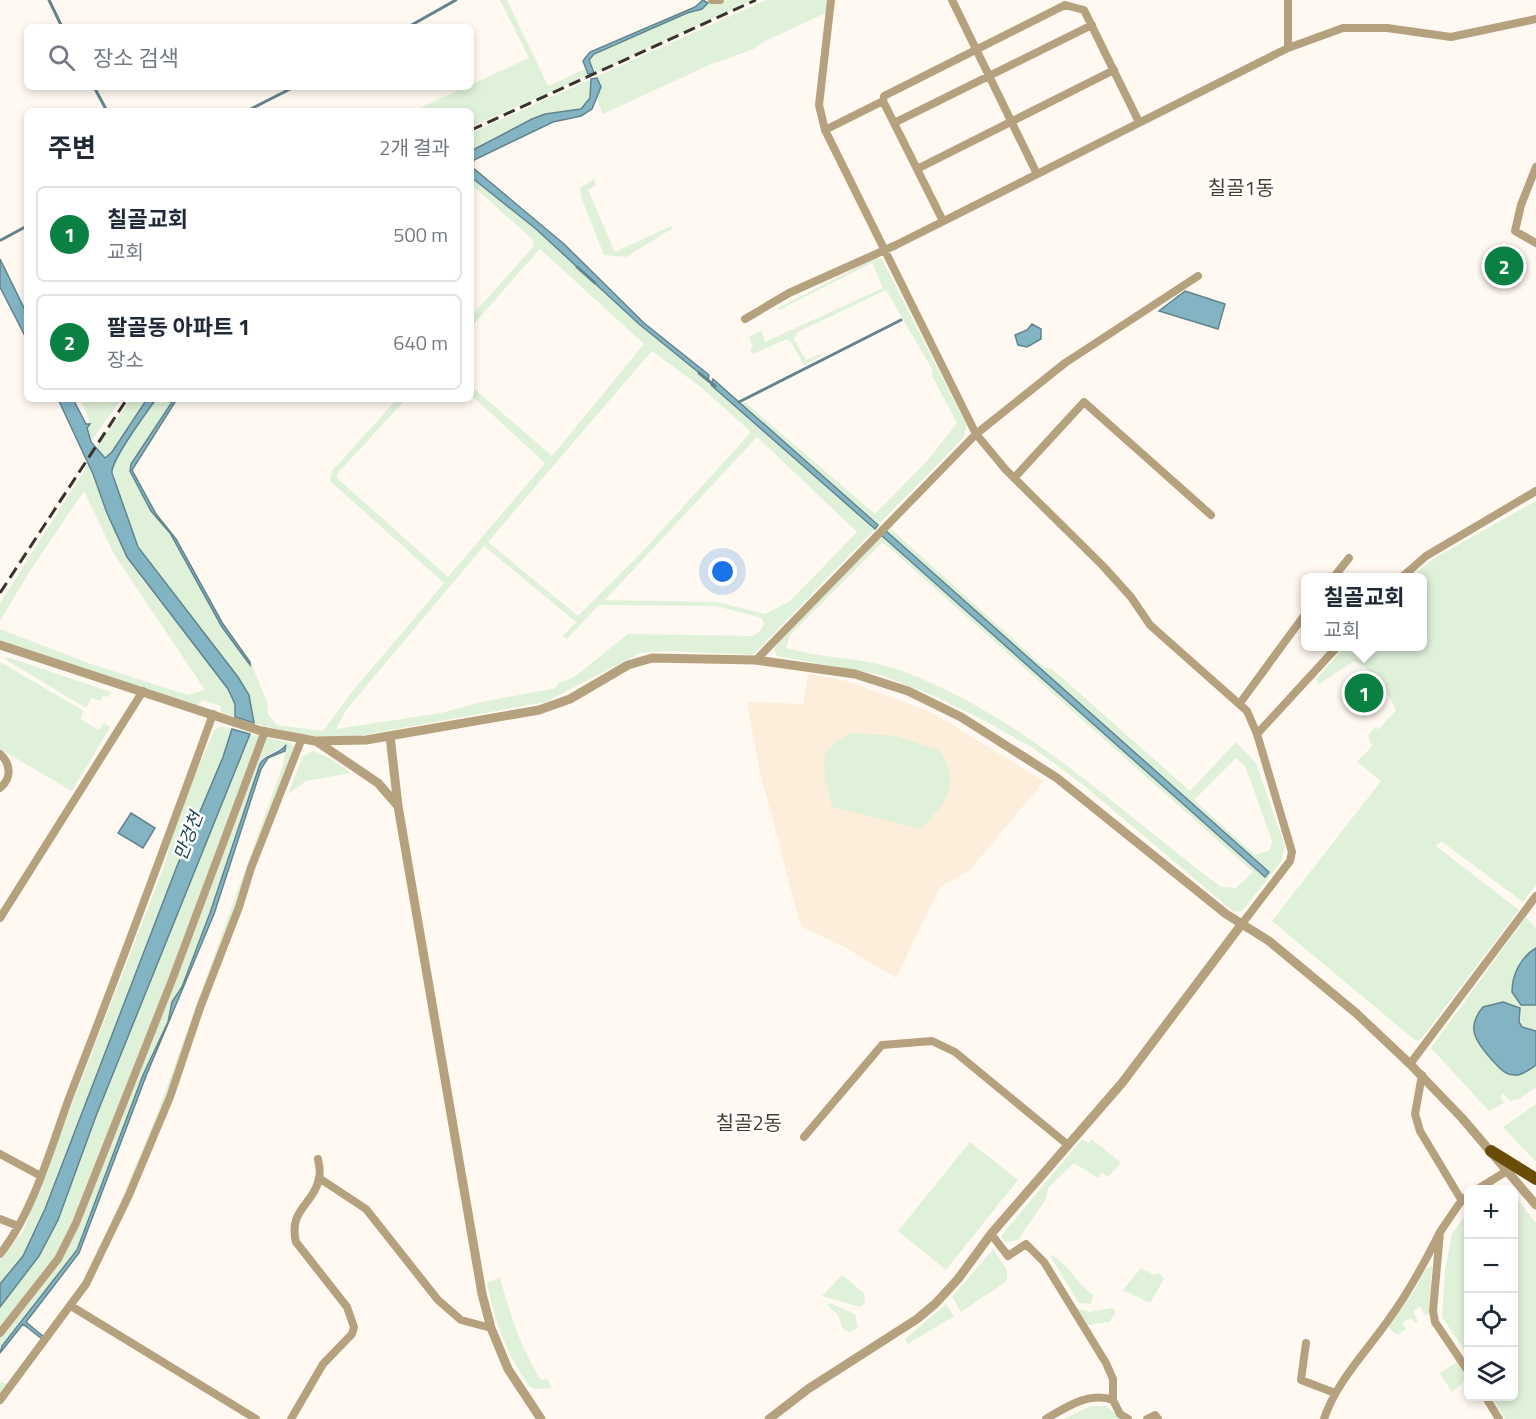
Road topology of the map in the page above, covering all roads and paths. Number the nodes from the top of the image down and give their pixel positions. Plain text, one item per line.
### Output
1 (712, 0) edge
2 (720, 0) edge
3 (831, 0) edge
4 (952, 0) edge
5 (1288, 0) edge
6 (1536, 19) edge
7 (1092, 26) junction
8 (1288, 48) junction
9 (977, 50) junction
10 (1114, 70) junction
11 (990, 77) junction
12 (883, 101) junction
13 (1012, 122) junction
14 (1139, 122) junction
15 (894, 123) junction
16 (825, 130) junction
17 (1536, 167) edge
18 (917, 169) junction
19 (1037, 174) junction
20 (943, 221) junction
21 (1536, 243) edge
22 (885, 249) junction
23 (1198, 276) dead end
24 (745, 319) dead end
25 (976, 434) junction
26 (1014, 478) junction
27 (1536, 491) edge
28 (1211, 515) dead end
29 (1349, 558) dead end
30 (1337, 573) edge
31 (1407, 573) edge
32 (1301, 619) edge
33 (0, 645) edge
34 (1333, 651) edge
35 (756, 660) junction
36 (143, 691) junction
37 (1240, 703) junction
38 (217, 716) junction
39 (263, 731) junction
40 (1257, 734) junction
41 (390, 736) junction
42 (302, 738) junction
43 (315, 741) junction
44 (0, 754) edge
45 (0, 788) edge
46 (398, 806) junction
47 (1536, 896) edge
48 (0, 918) edge
49 (1241, 925) junction
50 (1410, 1064) junction
51 (1422, 1076) junction
52 (804, 1137) dead end
53 (1068, 1145) junction
54 (1491, 1151) junction
55 (0, 1154) edge
56 (318, 1159) dead end
57 (1507, 1171) junction
58 (39, 1175) junction
59 (320, 1178) junction
60 (1536, 1179) edge
61 (1484, 1185) edge
62 (1464, 1197) edge
63 (1464, 1199) edge
64 (1536, 1205) edge
65 (0, 1219) edge
66 (18, 1226) junction
67 (1440, 1232) junction
68 (991, 1234) junction
69 (0, 1254) edge
70 (71, 1306) junction
71 (491, 1328) junction
72 (0, 1333) edge
73 (1306, 1343) dead end
74 (1464, 1365) edge
75 (1335, 1394) junction
76 (0, 1400) edge
77 (1113, 1400) junction
78 (1488, 1401) edge
79 (256, 1419) edge
80 (291, 1419) edge
81 (541, 1419) edge
82 (769, 1419) edge
83 (1046, 1419) edge
84 (1128, 1419) edge
85 (1147, 1419) edge
86 (1158, 1419) edge
87 (1324, 1419) edge
88 (1499, 1419) edge

1 - 2 street
3 - 16 street
4 - 9 street
5 - 8 street
6 - 8 street
7 - 9 street
7 - 10 street
7 - 11 street
8 - 14 street
9 - 11 street
9 - 12 street
10 - 13 street
10 - 14 street
11 - 13 street
11 - 15 street
12 - 15 street
12 - 16 street
13 - 18 street
13 - 19 street
14 - 19 street
15 - 18 street
16 - 22 street
17 - 21 street
18 - 20 street
19 - 20 street
20 - 22 street
22 - 24 street
22 - 25 street
23 - 25 street
25 - 26 street
25 - 35 street
26 - 28 street
26 - 37 street
27 - 31 street
29 - 30 street
32 - 37 street
33 - 36 street
34 - 40 street
35 - 41 street
35 - 49 street
36 - 38 street
36 - 48 street
37 - 40 street
38 - 39 street
38 - 58 street
39 - 42 street
39 - 72 street
40 - 49 street
41 - 43 street
41 - 46 street
42 - 43 street
42 - 70 street
43 - 46 street
44 - 45 street
46 - 71 street
47 - 50 street
49 - 50 street
49 - 53 street
50 - 51 street
51 - 54 street
51 - 62 street
52 - 53 street
53 - 68 street
54 - 57 street
54 - 60 highway
55 - 58 street
56 - 59 street
57 - 61 street
57 - 64 street
58 - 66 street
59 - 71 street
59 - 80 street
63 - 67 street
65 - 66 street
66 - 69 street
67 - 74 street
67 - 75 street
68 - 77 street
68 - 82 street
70 - 76 street
70 - 79 street
71 - 81 street
73 - 75 street
75 - 87 street
77 - 83 street
77 - 84 street
78 - 88 street
85 - 86 street

